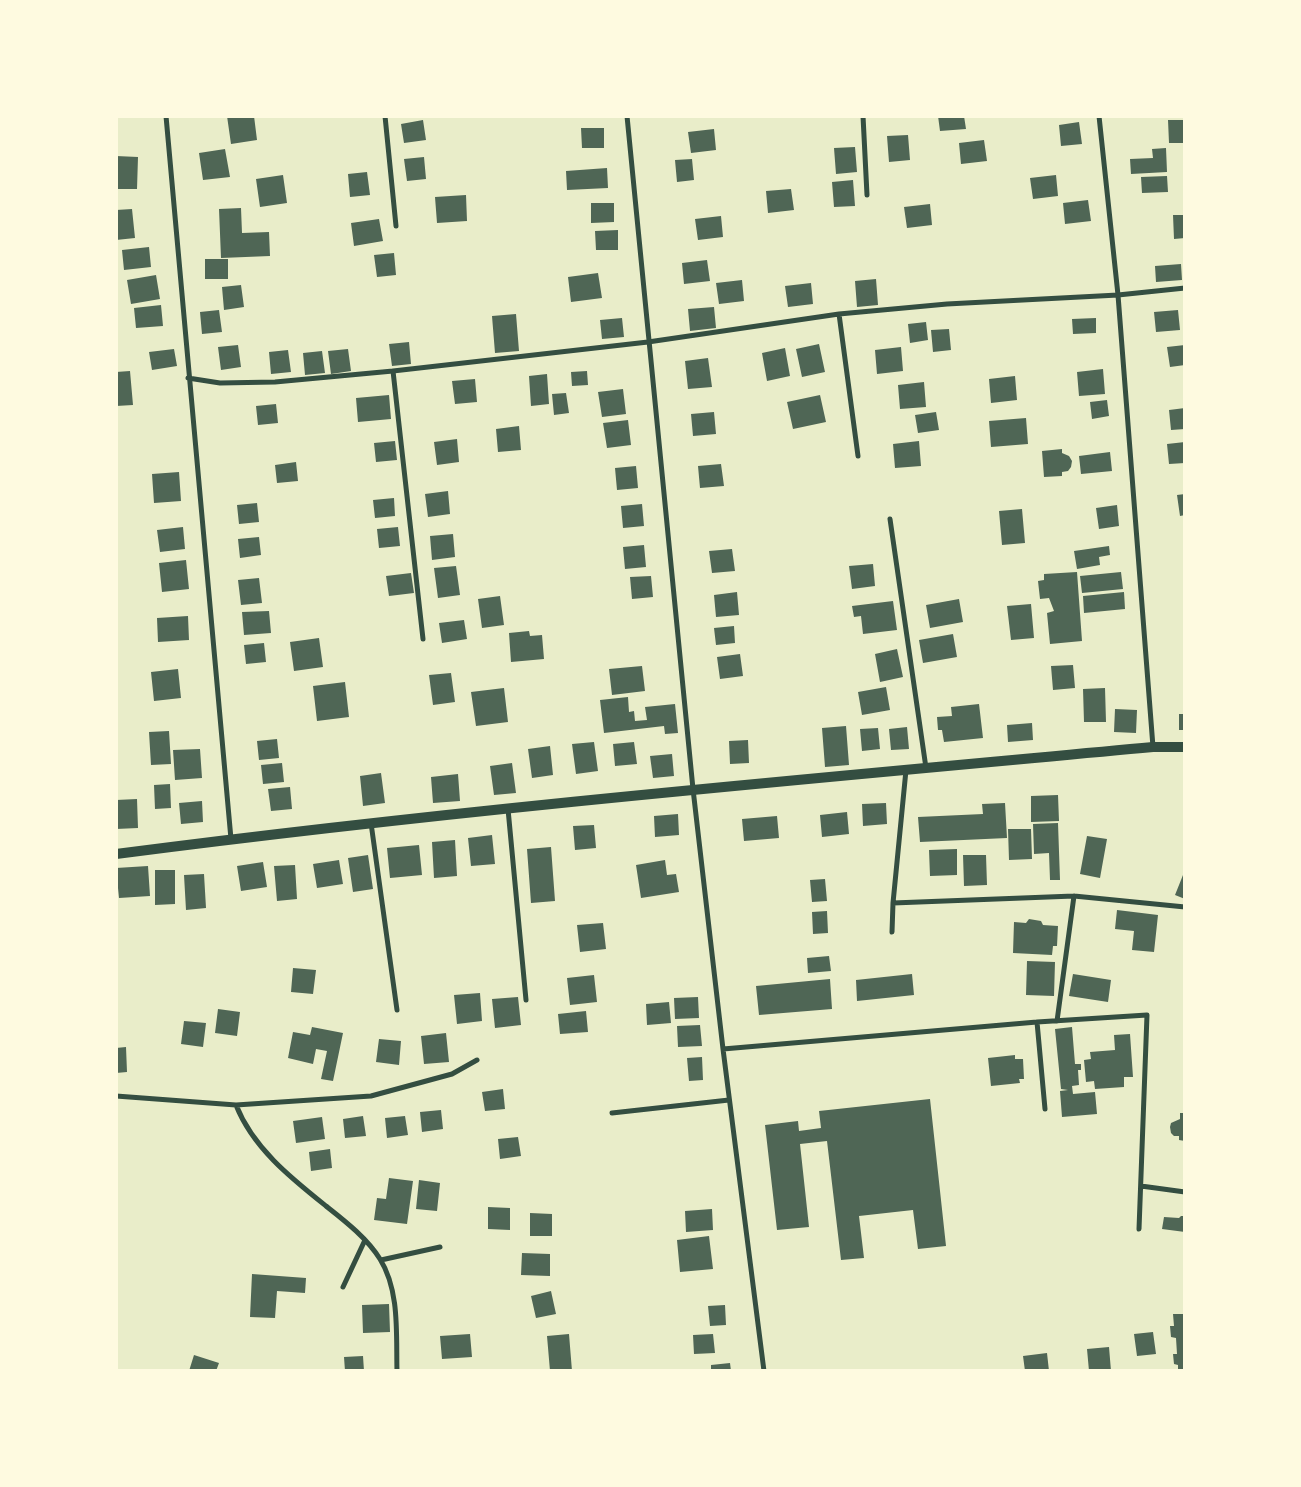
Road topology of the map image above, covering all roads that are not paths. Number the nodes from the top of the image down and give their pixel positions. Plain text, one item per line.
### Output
1 (166, 116) edge
2 (385, 116) edge
3 (626, 116) edge
4 (863, 116) edge
5 (1099, 116) edge
6 (867, 196) dead end
7 (396, 226) dead end
8 (1185, 288) edge
9 (1118, 295) junction
10 (839, 314) junction
11 (648, 342) junction
12 (393, 371) junction
13 (188, 378) junction
14 (858, 456) dead end
15 (890, 519) dead end
16 (423, 639) dead end
17 (1153, 746) junction
18 (1185, 747) edge
19 (926, 768) junction
20 (906, 770) junction
21 (693, 789) junction
22 (508, 808) junction
23 (371, 824) junction
24 (231, 839) junction
25 (116, 854) edge
26 (1074, 896) junction
27 (893, 903) junction
28 (1185, 907) edge
29 (892, 932) dead end
30 (526, 1000) dead end
31 (397, 1010) dead end
32 (1057, 1021) junction
33 (1037, 1022) junction
34 (722, 1049) junction
35 (478, 1060) dead end
36 (116, 1096) edge
37 (729, 1100) junction
38 (236, 1105) junction
39 (1045, 1109) dead end
40 (612, 1113) dead end
41 (1141, 1186) junction
42 (1185, 1192) edge
43 (1139, 1229) dead end
44 (365, 1240) junction
45 (440, 1247) dead end
46 (381, 1260) junction
47 (343, 1287) dead end
48 (397, 1371) edge
49 (764, 1371) edge

1 - 13 street
2 - 7 street
3 - 11 street
4 - 6 street
5 - 9 street
8 - 9 street
9 - 10 street
9 - 17 street
10 - 11 street
10 - 14 street
11 - 12 street
11 - 21 street
12 - 13 street
12 - 16 street
13 - 24 street
15 - 19 street
17 - 18 main road
17 - 19 main road
19 - 20 main road
20 - 21 main road
20 - 27 street
21 - 22 main road
21 - 34 street
22 - 23 main road
22 - 30 street
23 - 24 main road
23 - 31 street
24 - 25 main road
26 - 27 street
26 - 28 street
26 - 32 street
27 - 29 street
32 - 33 street
32 - 41 street
33 - 34 street
33 - 39 street
34 - 37 street
35 - 38 street
36 - 38 street
37 - 40 street
37 - 49 street
38 - 44 street
41 - 42 street
41 - 43 street
44 - 46 street
44 - 47 street
45 - 46 street
46 - 48 street

